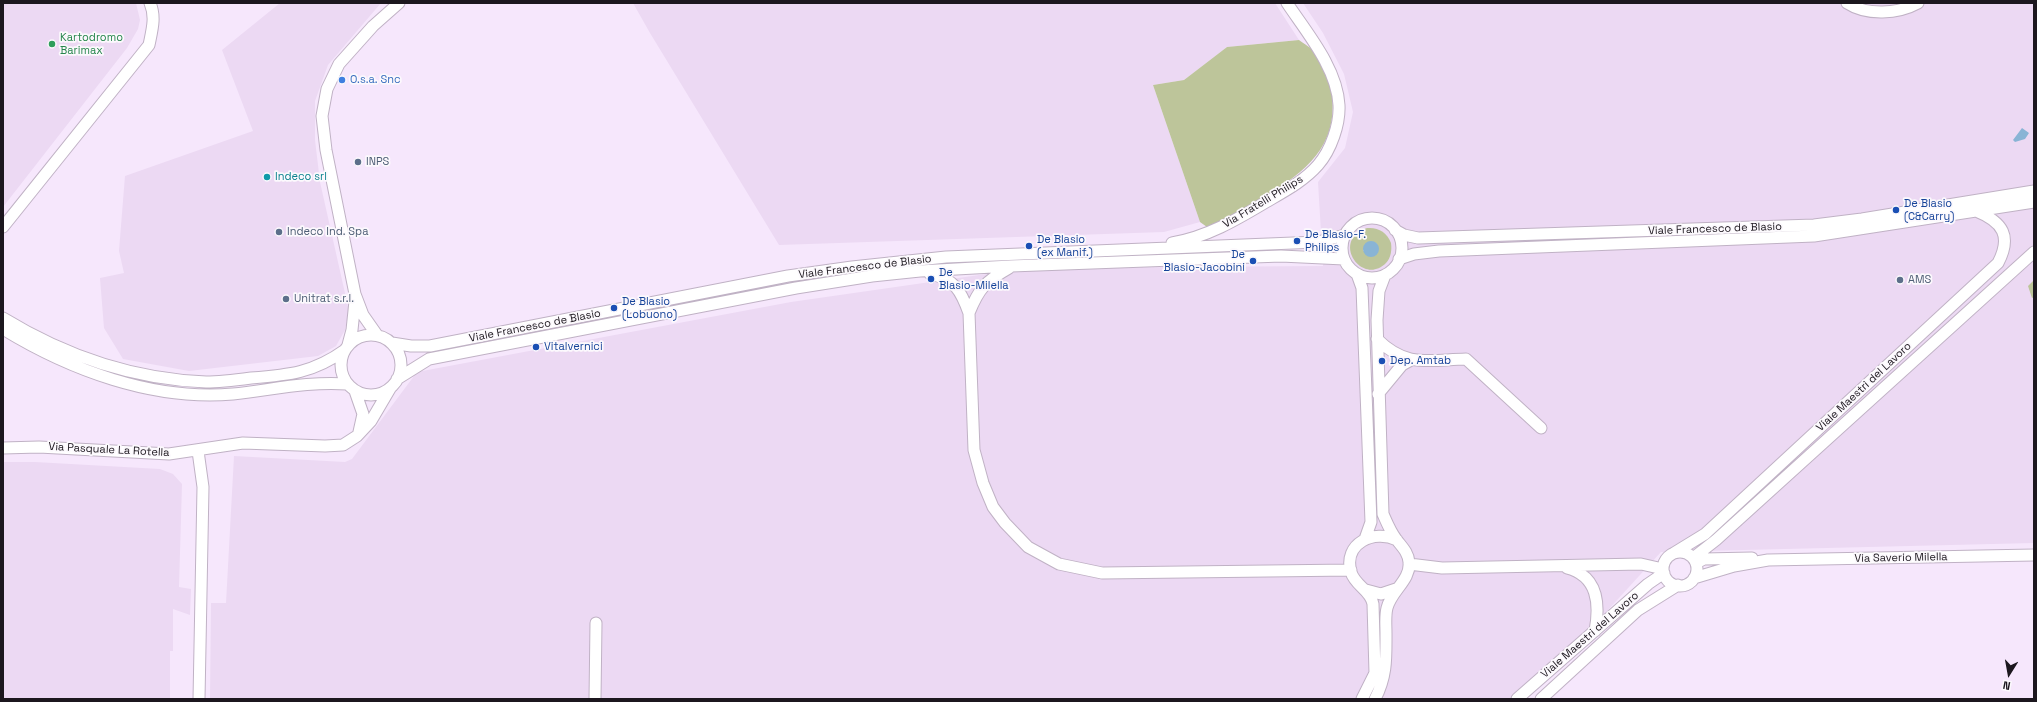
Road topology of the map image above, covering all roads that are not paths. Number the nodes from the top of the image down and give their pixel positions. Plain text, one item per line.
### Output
1 (150, 3) edge
2 (399, 3) edge
3 (1287, 3) edge
4 (1848, 3) edge
5 (1918, 3) edge
6 (2034, 191) edge
7 (2034, 202) edge
8 (1975, 211) junction
9 (3, 227) edge
10 (1396, 230) junction
11 (1345, 235) junction
12 (1123, 251) junction
13 (2034, 252) edge
14 (1344, 259) junction
15 (1399, 259) junction
16 (1012, 266) junction
17 (920, 271) junction
18 (1357, 274) junction
19 (1385, 274) junction
20 (355, 294) junction
21 (969, 313) junction
22 (3, 318) edge
23 (3, 329) edge
24 (377, 335) junction
25 (26, 338) junction
26 (1377, 339) junction
27 (392, 343) junction
28 (346, 347) junction
29 (1411, 360) junction
30 (394, 383) junction
31 (351, 387) junction
32 (1378, 394) junction
33 (1540, 428) dead end
34 (357, 436) junction
35 (3, 448) edge
36 (198, 451) junction
37 (1365, 539) junction
38 (1397, 540) junction
39 (1672, 554) junction
40 (2034, 555) edge
41 (1694, 560) junction
42 (1768, 560) junction
43 (1409, 564) junction
44 (1641, 564) junction
45 (1560, 566) junction
46 (1350, 570) junction
47 (1664, 571) junction
48 (1694, 578) junction
49 (1678, 585) junction
50 (1396, 589) junction
51 (1366, 590) junction
52 (596, 623) dead end
53 (1595, 631) junction
54 (199, 699) edge
55 (595, 699) edge
56 (1362, 699) edge
57 (1375, 699) edge
58 (1517, 699) edge
59 (1541, 699) edge

1 - 9 street
2 - 20 street
3 - 12 street, Via Fratelli Philips
4 - 5 street
6 - 10 street, Viale Francesco de Blasio
7 - 8 street, Viale Francesco de Blasio
8 - 15 street, Viale Francesco de Blasio
8 - 39 street, Viale Maestri del Lavoro
10 - 11 street
10 - 15 street
11 - 12 street, Viale Francesco de Blasio
11 - 14 street
12 - 27 street, Viale Francesco de Blasio
13 - 41 street, Viale Maestri del Lavoro
14 - 16 street, Viale Francesco de Blasio
14 - 18 street
15 - 19 street
16 - 17 street, Viale Francesco de Blasio
16 - 21 street
17 - 21 street
17 - 30 street, Viale Francesco de Blasio
18 - 19 street
18 - 37 street
19 - 26 street
20 - 24 street
20 - 28 street
21 - 46 street
22 - 25 street
23 - 25 street
24 - 27 street
24 - 28 street
25 - 28 street
25 - 31 street
26 - 29 street
26 - 32 street
27 - 30 street
28 - 31 street
29 - 32 street
29 - 33 street
30 - 31 street
30 - 34 street, Via Pasquale La Rotella
31 - 34 street
32 - 38 street
34 - 36 street, Via Pasquale La Rotella
35 - 36 street, Via Pasquale La Rotella
36 - 54 street
37 - 38 street
37 - 46 street
38 - 43 street
39 - 41 street
39 - 44 street
39 - 47 street
40 - 42 street, Via Saverio Milella
41 - 42 street, Via Saverio Milella
41 - 48 street
42 - 48 street, Via Saverio Milella
43 - 45 street
43 - 50 street
44 - 45 street
44 - 47 street
45 - 53 street
46 - 51 street
47 - 49 street
47 - 53 street, Viale Maestri del Lavoro
48 - 49 street
49 - 59 street, Viale Maestri del Lavoro
50 - 51 street
50 - 57 street
51 - 56 street
52 - 55 street
53 - 58 street, Viale Maestri del Lavoro

